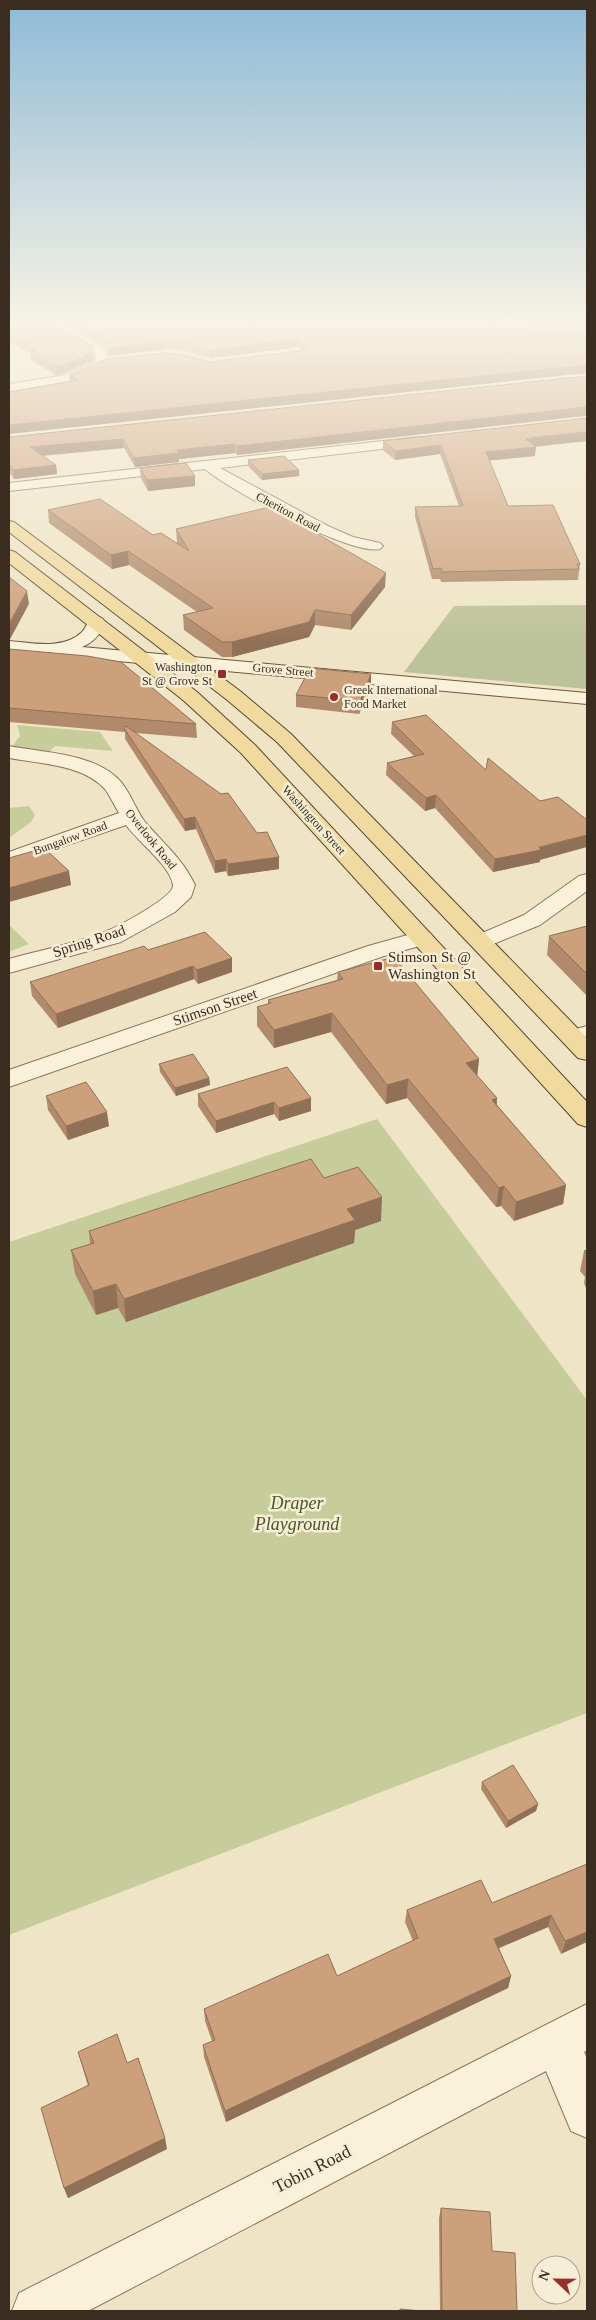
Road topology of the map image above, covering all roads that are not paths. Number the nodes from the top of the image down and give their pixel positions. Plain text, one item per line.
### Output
1 (429, 440) edge
2 (207, 464) junction
3 (9, 487) edge
4 (9, 525) edge
5 (375, 546) dead end
6 (9, 555) edge
7 (96, 622) junction
8 (9, 646) edge
9 (39, 649) junction
10 (141, 657) junction
11 (188, 662) junction
12 (587, 699) edge
13 (9, 752) edge
14 (130, 816) junction
15 (9, 860) edge
16 (587, 881) edge
17 (184, 885) joint
18 (473, 934) junction
19 (430, 946) junction
20 (9, 966) edge
21 (582, 1040) edge
22 (9, 1079) edge
23 (587, 1118) edge
24 (572, 2034) edge
25 (587, 2115) edge
26 (37, 2311) edge

1 - 2 street
2 - 3 street
2 - 5 street, Cheriton Road
4 - 11 main road
6 - 7 main road, Washington Street
7 - 9 street
7 - 10 main road, Washington Street
8 - 9 street, Grove Street
9 - 10 street, Grove Street
10 - 11 street, Grove Street
10 - 19 main road, Washington Street
11 - 12 street, Grove Street
11 - 18 main road
13 - 14 street, Overlook Road
14 - 15 street, Bungalow Road
14 - 17 street, Overlook Road
16 - 18 street
17 - 20 street, Spring Road
18 - 19 main road
18 - 21 main road
19 - 22 street, Stimson Street
19 - 23 main road, Washington Street
24 - 25 street
24 - 26 street, Tobin Road

